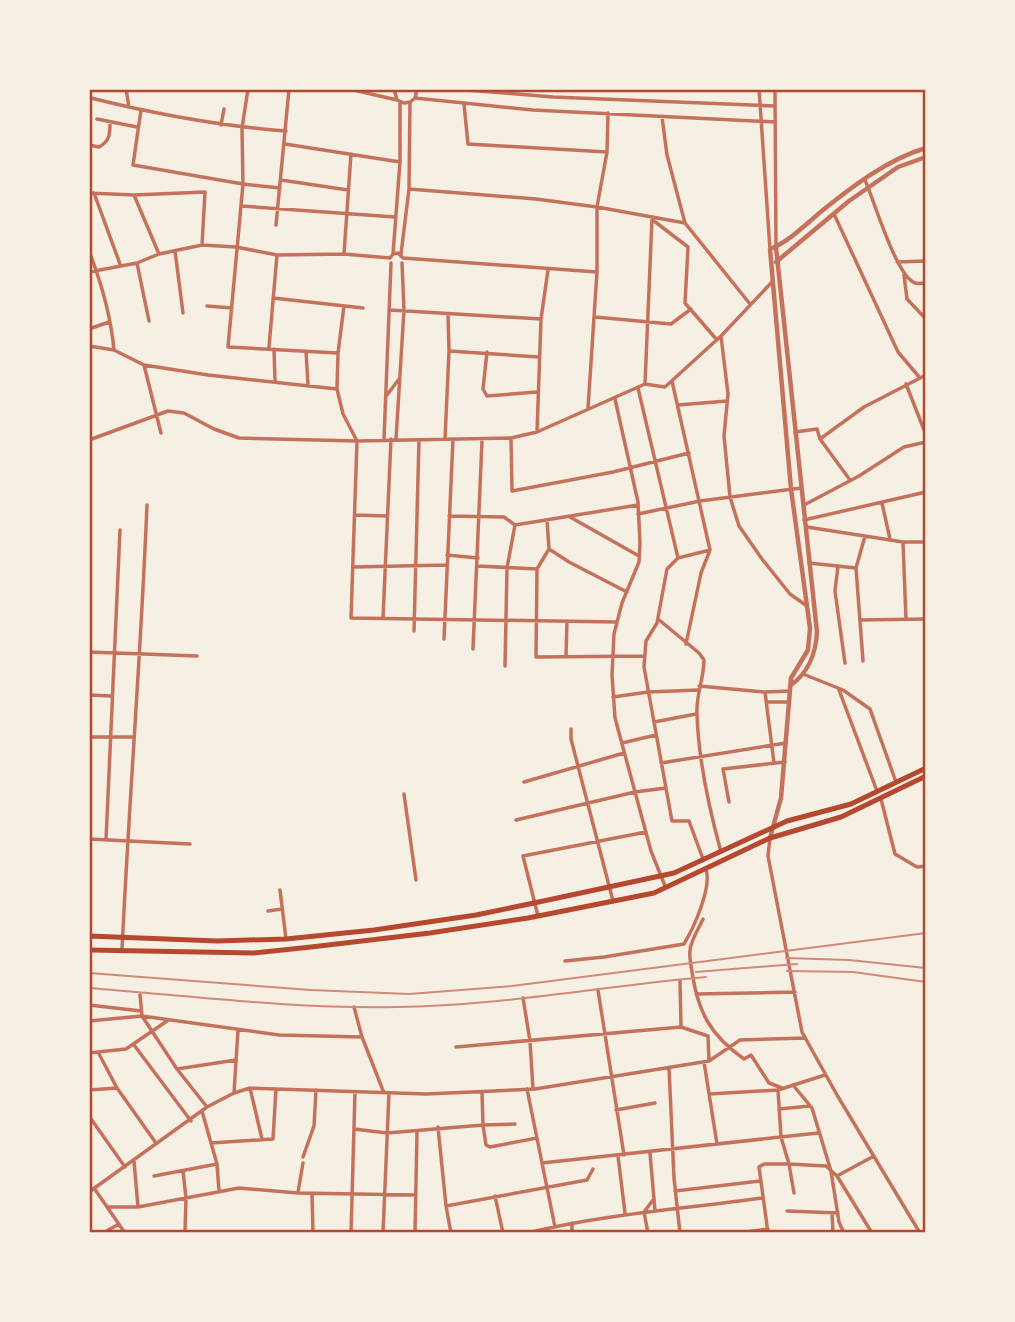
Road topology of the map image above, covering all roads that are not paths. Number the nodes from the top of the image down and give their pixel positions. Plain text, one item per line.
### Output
1 (125, 89) edge
2 (248, 89) edge
3 (289, 89) edge
4 (349, 89) edge
5 (394, 89) edge
6 (417, 89) edge
7 (454, 89) edge
8 (759, 89) edge
9 (775, 89) edge
10 (91, 98) dead end
11 (415, 98) junction
12 (399, 101) junction
13 (410, 102) junction
14 (464, 104) junction
15 (759, 105) junction
16 (775, 106) junction
17 (129, 107) junction
18 (224, 109) dead end
19 (141, 110) junction
20 (608, 113) junction
21 (662, 117) junction
22 (97, 119) dead end
23 (761, 121) junction
24 (110, 122) junction
25 (775, 122) junction
26 (221, 125) junction
27 (137, 127) junction
28 (242, 128) junction
29 (286, 131) junction
30 (285, 144) junction
31 (89, 145) edge
32 (926, 148) edge
33 (607, 152) junction
34 (351, 154) junction
35 (926, 157) edge
36 (400, 162) junction
37 (281, 180) junction
38 (865, 180) junction
39 (243, 184) junction
40 (280, 188) junction
41 (869, 188) junction
42 (409, 189) junction
43 (348, 190) junction
44 (92, 193) edge
45 (134, 195) junction
46 (241, 206) junction
47 (597, 207) junction
48 (278, 209) junction
49 (347, 214) junction
50 (834, 214) junction
51 (395, 217) junction
52 (652, 219) junction
53 (685, 223) junction
54 (276, 225) dead end
55 (202, 244) junction
56 (236, 247) junction
57 (773, 248) junction
58 (89, 251) edge
59 (175, 251) junction
60 (159, 254) junction
61 (344, 254) junction
62 (277, 255) junction
63 (391, 258) junction
64 (402, 258) junction
65 (926, 261) edge
66 (897, 262) junction
67 (137, 263) junction
68 (774, 263) junction
69 (120, 264) junction
70 (97, 270) junction
71 (548, 270) junction
72 (89, 272) edge
73 (597, 272) junction
74 (904, 275) junction
75 (772, 282) junction
76 (926, 283) edge
77 (274, 298) junction
78 (750, 304) junction
79 (207, 306) dead end
80 (344, 306) junction
81 (232, 308) junction
82 (363, 308) dead end
83 (691, 309) junction
84 (390, 310) junction
85 (404, 310) junction
86 (183, 313) dead end
87 (448, 314) junction
88 (595, 317) junction
89 (541, 319) junction
90 (926, 319) edge
91 (149, 321) dead end
92 (648, 321) junction
93 (109, 322) junction
94 (89, 329) edge
95 (722, 335) junction
96 (717, 340) junction
97 (89, 346) edge
98 (271, 349) junction
99 (114, 350) junction
100 (306, 351) junction
101 (449, 351) junction
102 (486, 352) junction
103 (338, 353) junction
104 (539, 357) junction
105 (144, 365) junction
106 (926, 375) edge
107 (400, 377) junction
108 (920, 378) junction
109 (672, 380) junction
110 (275, 382) junction
111 (645, 384) junction
112 (906, 384) junction
113 (308, 385) junction
114 (638, 388) junction
115 (337, 389) junction
116 (537, 392) junction
117 (386, 397) junction
118 (615, 399) junction
119 (727, 401) junction
120 (678, 405) junction
121 (588, 408) junction
122 (155, 414) junction
123 (537, 432) junction
124 (794, 432) junction
125 (161, 433) dead end
126 (926, 435) edge
127 (511, 438) junction
128 (384, 439) junction
129 (393, 439) junction
130 (445, 439) junction
131 (453, 439) junction
132 (820, 439) junction
133 (89, 440) edge
134 (419, 440) junction
135 (357, 441) junction
136 (482, 441) junction
137 (926, 442) edge
138 (690, 453) junction
139 (655, 461) junction
140 (629, 468) junction
141 (850, 480) junction
142 (800, 488) junction
143 (791, 489) junction
144 (926, 493) edge
145 (730, 497) junction
146 (700, 501) junction
147 (882, 502) junction
148 (147, 505) dead end
149 (638, 505) junction
150 (802, 506) junction
151 (667, 510) junction
152 (638, 514) junction
153 (355, 515) junction
154 (386, 516) junction
155 (449, 516) junction
156 (568, 516) junction
157 (480, 517) junction
158 (547, 520) junction
159 (804, 520) junction
160 (515, 525) junction
161 (804, 526) junction
162 (120, 530) dead end
163 (865, 536) junction
164 (890, 539) junction
165 (903, 542) junction
166 (926, 542) edge
167 (549, 549) junction
168 (710, 550) junction
169 (447, 555) junction
170 (639, 556) junction
171 (478, 558) junction
172 (678, 558) junction
173 (808, 563) junction
174 (447, 565) junction
175 (353, 566) junction
176 (385, 566) junction
177 (416, 566) junction
178 (478, 566) junction
179 (838, 566) junction
180 (507, 568) junction
181 (856, 568) junction
182 (537, 569) junction
183 (626, 592) junction
184 (807, 606) junction
185 (383, 618) junction
186 (414, 619) junction
187 (444, 619) junction
188 (475, 619) junction
189 (658, 619) junction
190 (926, 619) edge
191 (506, 620) junction
192 (537, 620) junction
193 (860, 620) junction
194 (906, 620) junction
195 (566, 621) junction
196 (617, 622) junction
197 (414, 631) dead end
198 (444, 639) dead end
199 (686, 644) junction
200 (473, 649) dead end
201 (89, 652) edge
202 (141, 653) junction
203 (113, 654) junction
204 (197, 656) dead end
205 (613, 656) junction
206 (645, 656) junction
207 (566, 657) junction
208 (863, 661) dead end
209 (845, 663) dead end
210 (505, 666) dead end
211 (803, 674) junction
212 (698, 688) junction
213 (790, 688) junction
214 (839, 690) junction
215 (648, 692) junction
216 (765, 692) junction
217 (89, 695) edge
218 (111, 696) junction
219 (613, 697) junction
220 (766, 702) junction
221 (789, 702) junction
222 (697, 713) junction
223 (654, 722) junction
224 (571, 729) dead end
225 (656, 735) junction
226 (89, 737) edge
227 (110, 737) junction
228 (133, 737) junction
229 (622, 743) junction
230 (786, 743) junction
231 (771, 746) junction
232 (624, 753) junction
233 (702, 756) junction
234 (785, 762) junction
235 (661, 763) junction
236 (774, 763) junction
237 (578, 766) junction
238 (926, 768) edge
239 (926, 776) edge
240 (524, 782) dead end
241 (896, 782) junction
242 (666, 788) junction
243 (877, 791) junction
244 (635, 792) junction
245 (404, 794) dead end
246 (881, 799) junction
247 (729, 802) dead end
248 (588, 803) junction
249 (516, 820) dead end
250 (772, 828) junction
251 (646, 832) junction
252 (770, 838) junction
253 (89, 839) edge
254 (106, 840) junction
255 (128, 842) junction
256 (598, 842) junction
257 (190, 844) dead end
258 (721, 852) junction
259 (704, 860) junction
260 (926, 866) edge
261 (706, 869) junction
262 (662, 877) junction
263 (416, 880) dead end
264 (610, 888) junction
265 (666, 888) junction
266 (280, 890) dead end
267 (613, 901) junction
268 (534, 903) junction
269 (282, 909) junction
270 (268, 911) dead end
271 (539, 917) junction
272 (703, 919) dead end
273 (89, 936) edge
274 (310, 936) junction
275 (123, 938) junction
276 (286, 939) junction
277 (311, 947) junction
278 (89, 950) edge
279 (122, 952) junction
280 (565, 961) dead end
281 (681, 981) dead end
282 (598, 990) dead end
283 (794, 992) junction
284 (696, 994) junction
285 (140, 995) dead end
286 (523, 998) dead end
287 (89, 1005) edge
288 (354, 1007) dead end
289 (141, 1014) junction
290 (169, 1020) junction
291 (89, 1021) edge
292 (681, 1027) junction
293 (238, 1030) junction
294 (152, 1031) junction
295 (604, 1032) junction
296 (362, 1037) junction
297 (805, 1038) junction
298 (530, 1041) junction
299 (134, 1045) junction
300 (456, 1047) dead end
301 (729, 1048) junction
302 (98, 1052) junction
303 (89, 1053) edge
304 (236, 1060) junction
305 (706, 1061) junction
306 (669, 1068) junction
307 (177, 1069) junction
308 (825, 1074) junction
309 (611, 1077) junction
310 (793, 1085) junction
311 (117, 1087) junction
312 (250, 1088) junction
313 (276, 1089) junction
314 (530, 1089) junction
315 (780, 1089) junction
316 (89, 1090) edge
317 (316, 1090) junction
318 (482, 1091) junction
319 (355, 1092) junction
320 (234, 1093) junction
321 (387, 1093) junction
322 (709, 1094) junction
323 (655, 1102) dead end
324 (810, 1106) junction
325 (207, 1107) junction
326 (779, 1109) junction
327 (616, 1110) junction
328 (202, 1111) junction
329 (89, 1116) edge
330 (191, 1121) junction
331 (515, 1124) dead end
332 (483, 1125) junction
333 (438, 1127) junction
334 (354, 1129) junction
335 (417, 1132) junction
336 (387, 1133) junction
337 (818, 1133) junction
338 (781, 1137) junction
339 (537, 1138) junction
340 (262, 1139) junction
341 (211, 1143) junction
342 (157, 1144) junction
343 (717, 1144) junction
344 (674, 1150) junction
345 (650, 1153) junction
346 (624, 1155) junction
347 (618, 1156) junction
348 (874, 1156) junction
349 (303, 1157) dead end
350 (134, 1161) junction
351 (303, 1163) dead end
352 (542, 1163) junction
353 (217, 1164) junction
354 (789, 1164) junction
355 (125, 1167) junction
356 (593, 1169) dead end
357 (183, 1171) junction
358 (831, 1171) junction
359 (154, 1176) dead end
360 (837, 1176) junction
361 (760, 1181) junction
362 (547, 1186) junction
363 (94, 1188) junction
364 (676, 1191) junction
365 (89, 1192) edge
366 (219, 1192) junction
367 (298, 1193) junction
368 (794, 1193) dead end
369 (312, 1194) junction
370 (352, 1195) junction
371 (385, 1195) junction
372 (415, 1195) junction
373 (495, 1196) junction
374 (186, 1198) junction
375 (654, 1198) junction
376 (762, 1198) junction
377 (446, 1206) junction
378 (108, 1207) junction
379 (138, 1207) junction
380 (678, 1209) junction
381 (655, 1211) junction
382 (787, 1211) dead end
383 (644, 1212) junction
384 (832, 1213) junction
385 (838, 1213) junction
386 (625, 1214) junction
387 (572, 1223) junction
388 (119, 1224) junction
389 (555, 1227) junction
390 (542, 1231) edge
391 (768, 1231) edge
392 (103, 1233) edge
393 (125, 1233) edge
394 (185, 1233) edge
395 (313, 1233) edge
396 (351, 1233) edge
397 (383, 1233) edge
398 (415, 1233) edge
399 (451, 1233) edge
400 (503, 1233) edge
401 (528, 1233) edge
402 (572, 1233) edge
403 (648, 1233) edge
404 (680, 1233) edge
405 (738, 1233) edge
406 (833, 1233) edge
407 (844, 1233) edge
408 (872, 1233) edge
409 (920, 1233) edge

1 - 17 street
2 - 28 street
3 - 29 street
4 - 12 street
5 - 12 street
6 - 11 street
7 - 15 street
8 - 15 street
9 - 16 street
10 - 17 street
11 - 13 street
11 - 14 street
12 - 13 street
12 - 36 street
13 - 42 street
14 - 20 street
14 - 33 street
15 - 16 street
15 - 23 street
16 - 25 street
17 - 19 street
18 - 26 street
19 - 26 street
19 - 27 street
20 - 21 street
20 - 33 street
21 - 23 street
21 - 53 street
22 - 24 street
23 - 25 street
23 - 57 street
24 - 27 street
24 - 31 street
25 - 57 street
26 - 28 street
27 - 39 street
28 - 29 street
28 - 39 street
29 - 30 street
30 - 34 street
30 - 37 street
32 - 38 street
33 - 47 street
34 - 36 street
34 - 43 street
35 - 41 street
36 - 51 street
37 - 40 street
37 - 43 street
38 - 41 street
38 - 57 street
39 - 40 street
39 - 46 street
40 - 48 street
41 - 50 street
41 - 66 street
42 - 47 street
42 - 64 street
43 - 49 street
44 - 45 street
44 - 69 street
45 - 55 street
45 - 60 street
46 - 48 street
46 - 56 street
47 - 52 street
47 - 73 street
48 - 49 street
48 - 54 street
49 - 51 street
49 - 61 street
50 - 68 street
50 - 108 street
51 - 63 street
52 - 53 street
52 - 83 street
52 - 92 street
53 - 78 street
55 - 56 street
55 - 59 street
56 - 62 street
56 - 81 street
57 - 68 street
58 - 70 street
59 - 60 street
59 - 86 street
60 - 67 street
61 - 62 street
61 - 63 street
62 - 77 street
63 - 64 street
63 - 64 street
63 - 84 street
64 - 71 street
64 - 85 street
65 - 66 street
66 - 74 street
67 - 69 street
67 - 91 street
68 - 75 street
68 - 124 street
69 - 70 street
70 - 72 street
70 - 93 street
71 - 73 street
71 - 89 street
73 - 88 street
74 - 76 street
74 - 90 street
75 - 78 street
75 - 143 street
77 - 80 street
77 - 98 street
78 - 95 street
79 - 81 street
80 - 82 street
80 - 103 street
81 - 98 street
83 - 92 street
83 - 96 street
84 - 85 street
84 - 117 street
85 - 87 street
85 - 107 street
87 - 89 street
87 - 101 street
88 - 92 street
88 - 121 street
89 - 104 street
92 - 111 street
93 - 94 street
93 - 99 street
95 - 96 street
95 - 119 street
96 - 109 street
97 - 99 street
98 - 100 street
98 - 110 street
99 - 105 street
100 - 103 street
100 - 113 street
101 - 102 street
101 - 130 street
102 - 104 street
102 - 116 street
103 - 115 street
104 - 116 street
105 - 110 street
105 - 122 street
106 - 108 street
107 - 117 street
107 - 129 street
108 - 112 street
109 - 111 street
109 - 120 street
110 - 113 street
111 - 114 street
112 - 126 street
112 - 132 street
113 - 115 street
114 - 118 street
114 - 139 street
115 - 135 street
116 - 123 street
117 - 128 street
118 - 121 street
118 - 140 street
119 - 120 street
119 - 145 street
120 - 138 street
121 - 123 street
122 - 125 street
122 - 133 street
122 - 135 street
123 - 127 street
124 - 132 street
124 - 142 street
127 - 136 street
127 - 140 street
128 - 129 street
128 - 135 street
129 - 134 street
129 - 154 street
130 - 131 street
130 - 134 street
131 - 136 street
131 - 155 street
132 - 141 street
134 - 177 street
135 - 153 street
136 - 157 street
137 - 141 street
138 - 139 street
138 - 146 street
139 - 140 street
139 - 151 street
140 - 149 street
141 - 150 street
142 - 143 street
142 - 150 street
143 - 145 street
143 - 184 street
144 - 147 street
145 - 146 street
145 - 184 street
146 - 151 street
146 - 168 street
147 - 159 street
147 - 164 street
148 - 202 street
149 - 152 street
149 - 156 street
150 - 159 street
151 - 152 street
151 - 172 street
152 - 170 street
153 - 154 street
153 - 175 street
154 - 176 street
155 - 157 street
155 - 169 street
156 - 158 street
156 - 170 street
157 - 160 street
157 - 171 street
158 - 160 street
158 - 167 street
159 - 161 street
160 - 180 street
161 - 163 street
161 - 173 street
162 - 203 street
163 - 164 street
163 - 181 street
164 - 165 street
165 - 166 street
165 - 194 street
167 - 182 street
167 - 183 street
168 - 172 street
168 - 199 street
169 - 171 street
169 - 174 street
170 - 183 street
171 - 178 street
172 - 189 street
173 - 179 street
173 - 211 street
174 - 177 street
174 - 187 street
175 - 176 street
175 - 185 street
176 - 177 street
176 - 185 street
177 - 186 street
178 - 180 street
178 - 188 street
179 - 181 street
179 - 209 street
180 - 182 street
180 - 191 street
181 - 193 street
182 - 192 street
183 - 196 street
184 - 213 street
185 - 186 street
186 - 187 street
186 - 197 street
187 - 188 street
187 - 198 street
188 - 191 street
188 - 200 street
189 - 199 street
189 - 206 street
190 - 194 street
191 - 192 street
191 - 210 street
192 - 195 street
192 - 207 street
193 - 194 street
193 - 208 street
195 - 196 street
195 - 207 street
196 - 205 street
199 - 212 street
201 - 203 street
202 - 203 street
202 - 204 street
202 - 228 street
203 - 218 street
205 - 206 street
205 - 207 street
205 - 219 street
206 - 215 street
211 - 213 street
211 - 214 street
212 - 215 street
212 - 216 street
212 - 222 street
213 - 216 street
213 - 221 street
214 - 241 street
214 - 243 street
215 - 219 street
215 - 223 street
216 - 220 street
217 - 218 street
218 - 227 street
219 - 229 street
220 - 221 street
220 - 231 street
221 - 230 street
222 - 223 street
222 - 233 street
223 - 225 street
224 - 237 street
225 - 229 street
225 - 235 street
226 - 227 street
227 - 228 street
227 - 254 street
228 - 255 street
229 - 232 street
230 - 231 street
230 - 234 street
231 - 233 street
231 - 236 street
232 - 237 street
232 - 244 street
233 - 235 street
233 - 258 street
234 - 236 street
234 - 250 street
235 - 242 street
236 - 247 street
237 - 240 street
237 - 248 street
238 - 241 main road
239 - 246 main road
241 - 243 main road
242 - 244 street
242 - 259 street
243 - 250 main road
244 - 248 street
244 - 251 street
245 - 263 street
246 - 252 main road
246 - 260 street
248 - 249 street
248 - 256 street
250 - 252 street
250 - 258 main road
251 - 256 street
251 - 262 street
252 - 261 main road
252 - 283 street
253 - 254 street
254 - 255 street
255 - 257 street
255 - 275 street
256 - 264 street
256 - 268 street
258 - 259 main road
259 - 262 main road
261 - 265 main road
261 - 280 street
262 - 264 main road
262 - 265 street
264 - 267 street
264 - 268 main road
265 - 267 main road
266 - 269 street
267 - 271 main road
268 - 271 street
268 - 274 main road
269 - 270 street
269 - 276 street
271 - 277 main road
272 - 284 street
273 - 275 main road
274 - 276 main road
274 - 277 main road
275 - 276 main road
275 - 279 street
277 - 279 main road
278 - 279 main road
281 - 292 street
282 - 295 street
283 - 284 street
283 - 297 street
284 - 301 street
285 - 289 street
286 - 298 street
287 - 289 street
288 - 296 street
289 - 290 street
289 - 291 street
289 - 294 street
290 - 293 street
290 - 294 street
292 - 295 street
292 - 305 street
293 - 296 street
293 - 304 street
294 - 299 street
294 - 307 street
295 - 298 street
295 - 309 street
296 - 321 street
297 - 301 street
297 - 308 street
298 - 300 street
298 - 314 street
299 - 302 street
299 - 330 street
301 - 305 street
301 - 315 street
302 - 303 street
302 - 311 street
304 - 307 street
304 - 320 street
305 - 306 street
305 - 322 street
306 - 309 street
306 - 344 street
307 - 325 street
308 - 310 street
308 - 348 street
309 - 314 street
309 - 327 street
310 - 315 street
310 - 324 street
311 - 316 street
311 - 342 street
312 - 313 street
312 - 320 street
312 - 340 street
313 - 317 street
313 - 340 street
314 - 318 street
314 - 339 street
315 - 322 street
315 - 326 street
317 - 319 street
317 - 349 street
318 - 321 street
318 - 332 street
319 - 321 street
319 - 334 street
320 - 325 street
321 - 336 street
322 - 343 street
323 - 327 street
324 - 326 street
324 - 337 street
325 - 328 street
326 - 338 street
327 - 346 street
328 - 330 street
328 - 341 street
329 - 355 street
330 - 342 street
331 - 332 street
332 - 333 street
332 - 339 street
333 - 335 street
333 - 377 street
334 - 336 street
334 - 370 street
335 - 336 street
335 - 372 street
336 - 371 street
337 - 338 street
337 - 358 street
338 - 343 street
338 - 354 street
339 - 352 street
340 - 341 street
341 - 353 street
342 - 350 street
343 - 344 street
344 - 345 street
344 - 364 street
345 - 346 street
345 - 375 street
346 - 347 street
347 - 352 street
347 - 386 street
348 - 360 street
348 - 409 street
350 - 355 street
350 - 379 street
351 - 367 street
352 - 362 street
353 - 357 street
353 - 366 street
354 - 358 street
354 - 361 street
354 - 368 street
355 - 363 street
356 - 362 street
357 - 359 street
357 - 374 street
358 - 360 street
358 - 385 street
360 - 408 street
361 - 364 street
361 - 376 street
362 - 373 street
362 - 389 street
363 - 365 street
363 - 378 street
364 - 380 street
366 - 367 street
366 - 374 street
367 - 369 street
369 - 370 street
369 - 395 street
370 - 371 street
370 - 396 street
371 - 372 street
371 - 397 street
372 - 398 street
373 - 377 street
373 - 400 street
374 - 379 street
374 - 394 street
375 - 381 street
375 - 383 street
376 - 380 street
376 - 391 street
377 - 399 street
378 - 379 street
378 - 388 street
380 - 381 street
380 - 404 street
381 - 383 street
382 - 384 street
383 - 386 street
383 - 403 street
384 - 385 street
384 - 406 street
385 - 407 street
386 - 387 street
387 - 389 street
387 - 402 street
388 - 392 street
388 - 393 street
389 - 390 street
390 - 401 street
391 - 405 street

